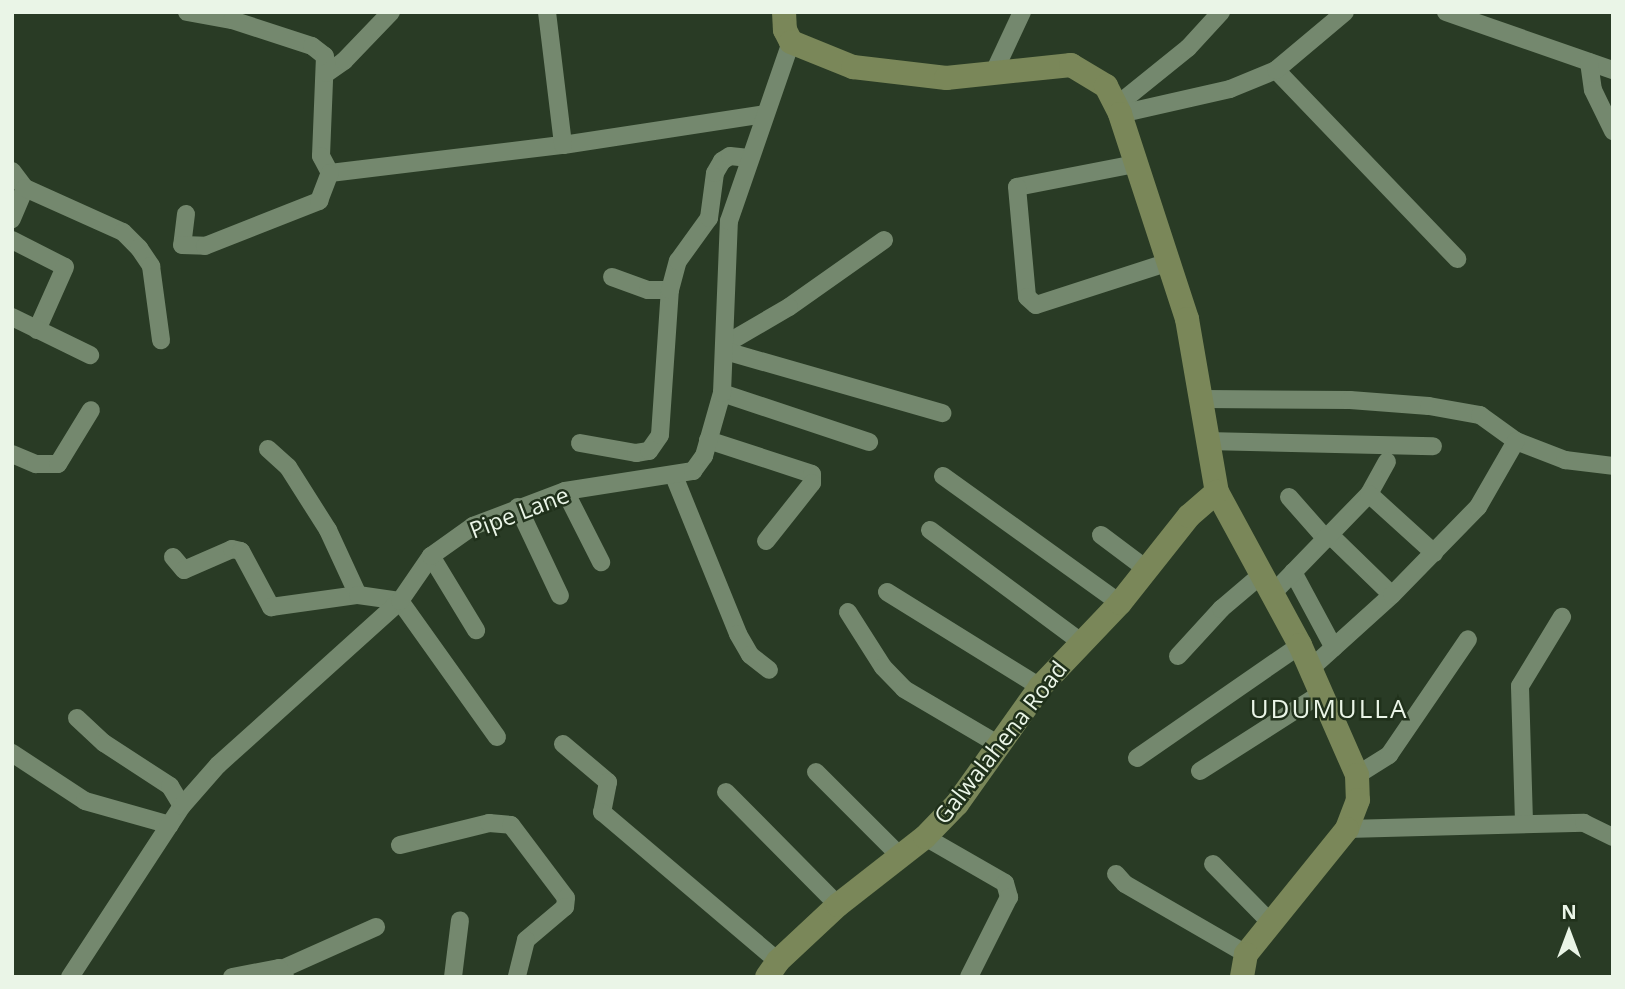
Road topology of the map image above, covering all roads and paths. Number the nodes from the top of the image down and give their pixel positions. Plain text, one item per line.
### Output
1 (187, 12) edge
2 (391, 12) edge
3 (547, 12) edge
4 (784, 12) edge
5 (1022, 12) edge
6 (1221, 12) edge
7 (1345, 12) edge
8 (1446, 12) edge
9 (791, 43) junction
10 (1589, 62) junction
11 (1276, 70) junction
12 (1613, 70) edge
13 (994, 72) junction
14 (327, 73) junction
15 (1118, 110) junction
16 (765, 114) junction
17 (1613, 131) edge
18 (563, 145) junction
19 (749, 158) junction
20 (1135, 164) junction
21 (12, 170) edge
22 (330, 173) junction
23 (25, 188) junction
24 (186, 214) dead end
25 (12, 219) edge
26 (12, 240) edge
27 (884, 240) dead end
28 (1457, 259) dead end
29 (1166, 263) junction
30 (612, 277) dead end
31 (670, 290) junction
32 (12, 317) edge
33 (37, 330) junction
34 (161, 341) dead end
35 (724, 345) junction
36 (90, 355) dead end
37 (722, 393) junction
38 (1202, 399) junction
39 (91, 410) dead end
40 (942, 412) dead end
41 (708, 440) junction
42 (1206, 441) junction
43 (1516, 441) junction
44 (869, 442) dead end
45 (580, 443) dead end
46 (1433, 446) dead end
47 (268, 449) dead end
48 (12, 454) edge
49 (1387, 462) dead end
50 (1613, 466) edge
51 (674, 475) junction
52 (943, 475) dead end
53 (565, 491) junction
54 (1217, 492) junction
55 (1369, 494) junction
56 (1289, 497) dead end
57 (518, 507) junction
58 (930, 530) dead end
59 (1101, 535) dead end
60 (1328, 537) junction
61 (766, 541) dead end
62 (1434, 553) junction
63 (430, 556) junction
64 (173, 557) dead end
65 (601, 562) dead end
66 (1145, 568) junction
67 (1293, 572) junction
68 (1267, 584) junction
69 (887, 593) dead end
70 (358, 595) junction
71 (1392, 595) junction
72 (560, 596) dead end
73 (400, 601) junction
74 (1119, 603) junction
75 (848, 612) dead end
76 (1562, 617) dead end
77 (476, 630) dead end
78 (1468, 639) dead end
79 (1081, 642) junction
80 (1300, 645) junction
81 (1334, 648) junction
82 (1178, 656) dead end
83 (1310, 669) junction
84 (769, 670) dead end
85 (1040, 687) junction
86 (1322, 693) junction
87 (77, 719) dead end
88 (497, 737) dead end
89 (563, 744) dead end
90 (999, 745) junction
91 (12, 753) edge
92 (1138, 758) dead end
93 (1200, 771) dead end
94 (816, 772) dead end
95 (1357, 775) junction
96 (726, 792) dead end
97 (181, 806) junction
98 (1524, 822) junction
99 (170, 825) junction
100 (1348, 829) junction
101 (925, 837) junction
102 (1613, 837) edge
103 (400, 845) dead end
104 (900, 856) junction
105 (1213, 864) dead end
106 (1116, 874) dead end
107 (838, 905) junction
108 (460, 920) dead end
109 (1271, 923) junction
110 (376, 927) dead end
111 (1244, 965) edge
112 (773, 969) edge
113 (283, 973) edge
114 (70, 977) edge
115 (232, 977) edge
116 (453, 977) edge
117 (517, 977) edge
118 (969, 977) edge

1 - 14 street
2 - 14 street
3 - 18 street
4 - 9 street
5 - 13 street
6 - 15 street
7 - 11 street
8 - 10 street
9 - 13 street
9 - 16 street, Pipe Lane
10 - 12 street
10 - 17 street
11 - 15 street
11 - 28 street
13 - 15 street
14 - 22 street
15 - 20 street
16 - 18 street
16 - 19 street, Pipe Lane
18 - 22 street
19 - 31 street
19 - 35 street, Pipe Lane
20 - 29 street
20 - 29 street
21 - 23 street
22 - 24 street
23 - 25 street
23 - 34 street
26 - 33 street
27 - 35 street
29 - 38 street
30 - 31 street
31 - 45 street
32 - 33 street
33 - 36 street
35 - 37 street, Pipe Lane
35 - 40 street
37 - 41 street, Pipe Lane
37 - 44 street
38 - 42 street
38 - 43 street
39 - 48 street
41 - 51 street, Pipe Lane
41 - 61 street
42 - 46 street
42 - 54 street
43 - 50 street
43 - 62 street
47 - 70 street
49 - 55 street
51 - 53 street, Pipe Lane
51 - 84 street
52 - 74 street
53 - 57 street, Pipe Lane
53 - 65 street
54 - 66 street, Galwalahena Road
54 - 68 street
55 - 60 street
55 - 62 street
56 - 60 street
57 - 63 street, Pipe Lane
57 - 72 street
58 - 79 street
59 - 66 street
60 - 67 street
60 - 71 street
62 - 71 street
63 - 73 street, Pipe Lane
63 - 77 street
64 - 70 street
66 - 74 street, Galwalahena Road
67 - 68 street
67 - 81 street
68 - 80 street
68 - 82 street
69 - 85 street
70 - 73 street
71 - 81 street
73 - 88 street
73 - 97 street, Pipe Lane
74 - 79 street, Galwalahena Road
75 - 90 street
76 - 98 street
78 - 95 street
79 - 85 street, Galwalahena Road
80 - 83 street
80 - 92 street
81 - 83 street
83 - 86 street
85 - 90 street, Galwalahena Road
86 - 93 street
86 - 95 street
87 - 97 street
89 - 112 street
90 - 101 street, Galwalahena Road
91 - 99 street
94 - 104 street
95 - 100 street
96 - 107 street
97 - 99 street, Pipe Lane
98 - 100 street
98 - 102 street
99 - 114 street, Pipe Lane
100 - 109 street
101 - 104 street, Galwalahena Road
101 - 118 street
103 - 117 street
104 - 107 street, Galwalahena Road
105 - 109 street
106 - 111 street
107 - 112 street, Galwalahena Road
108 - 116 street
109 - 111 street
110 - 113 street
113 - 115 street

